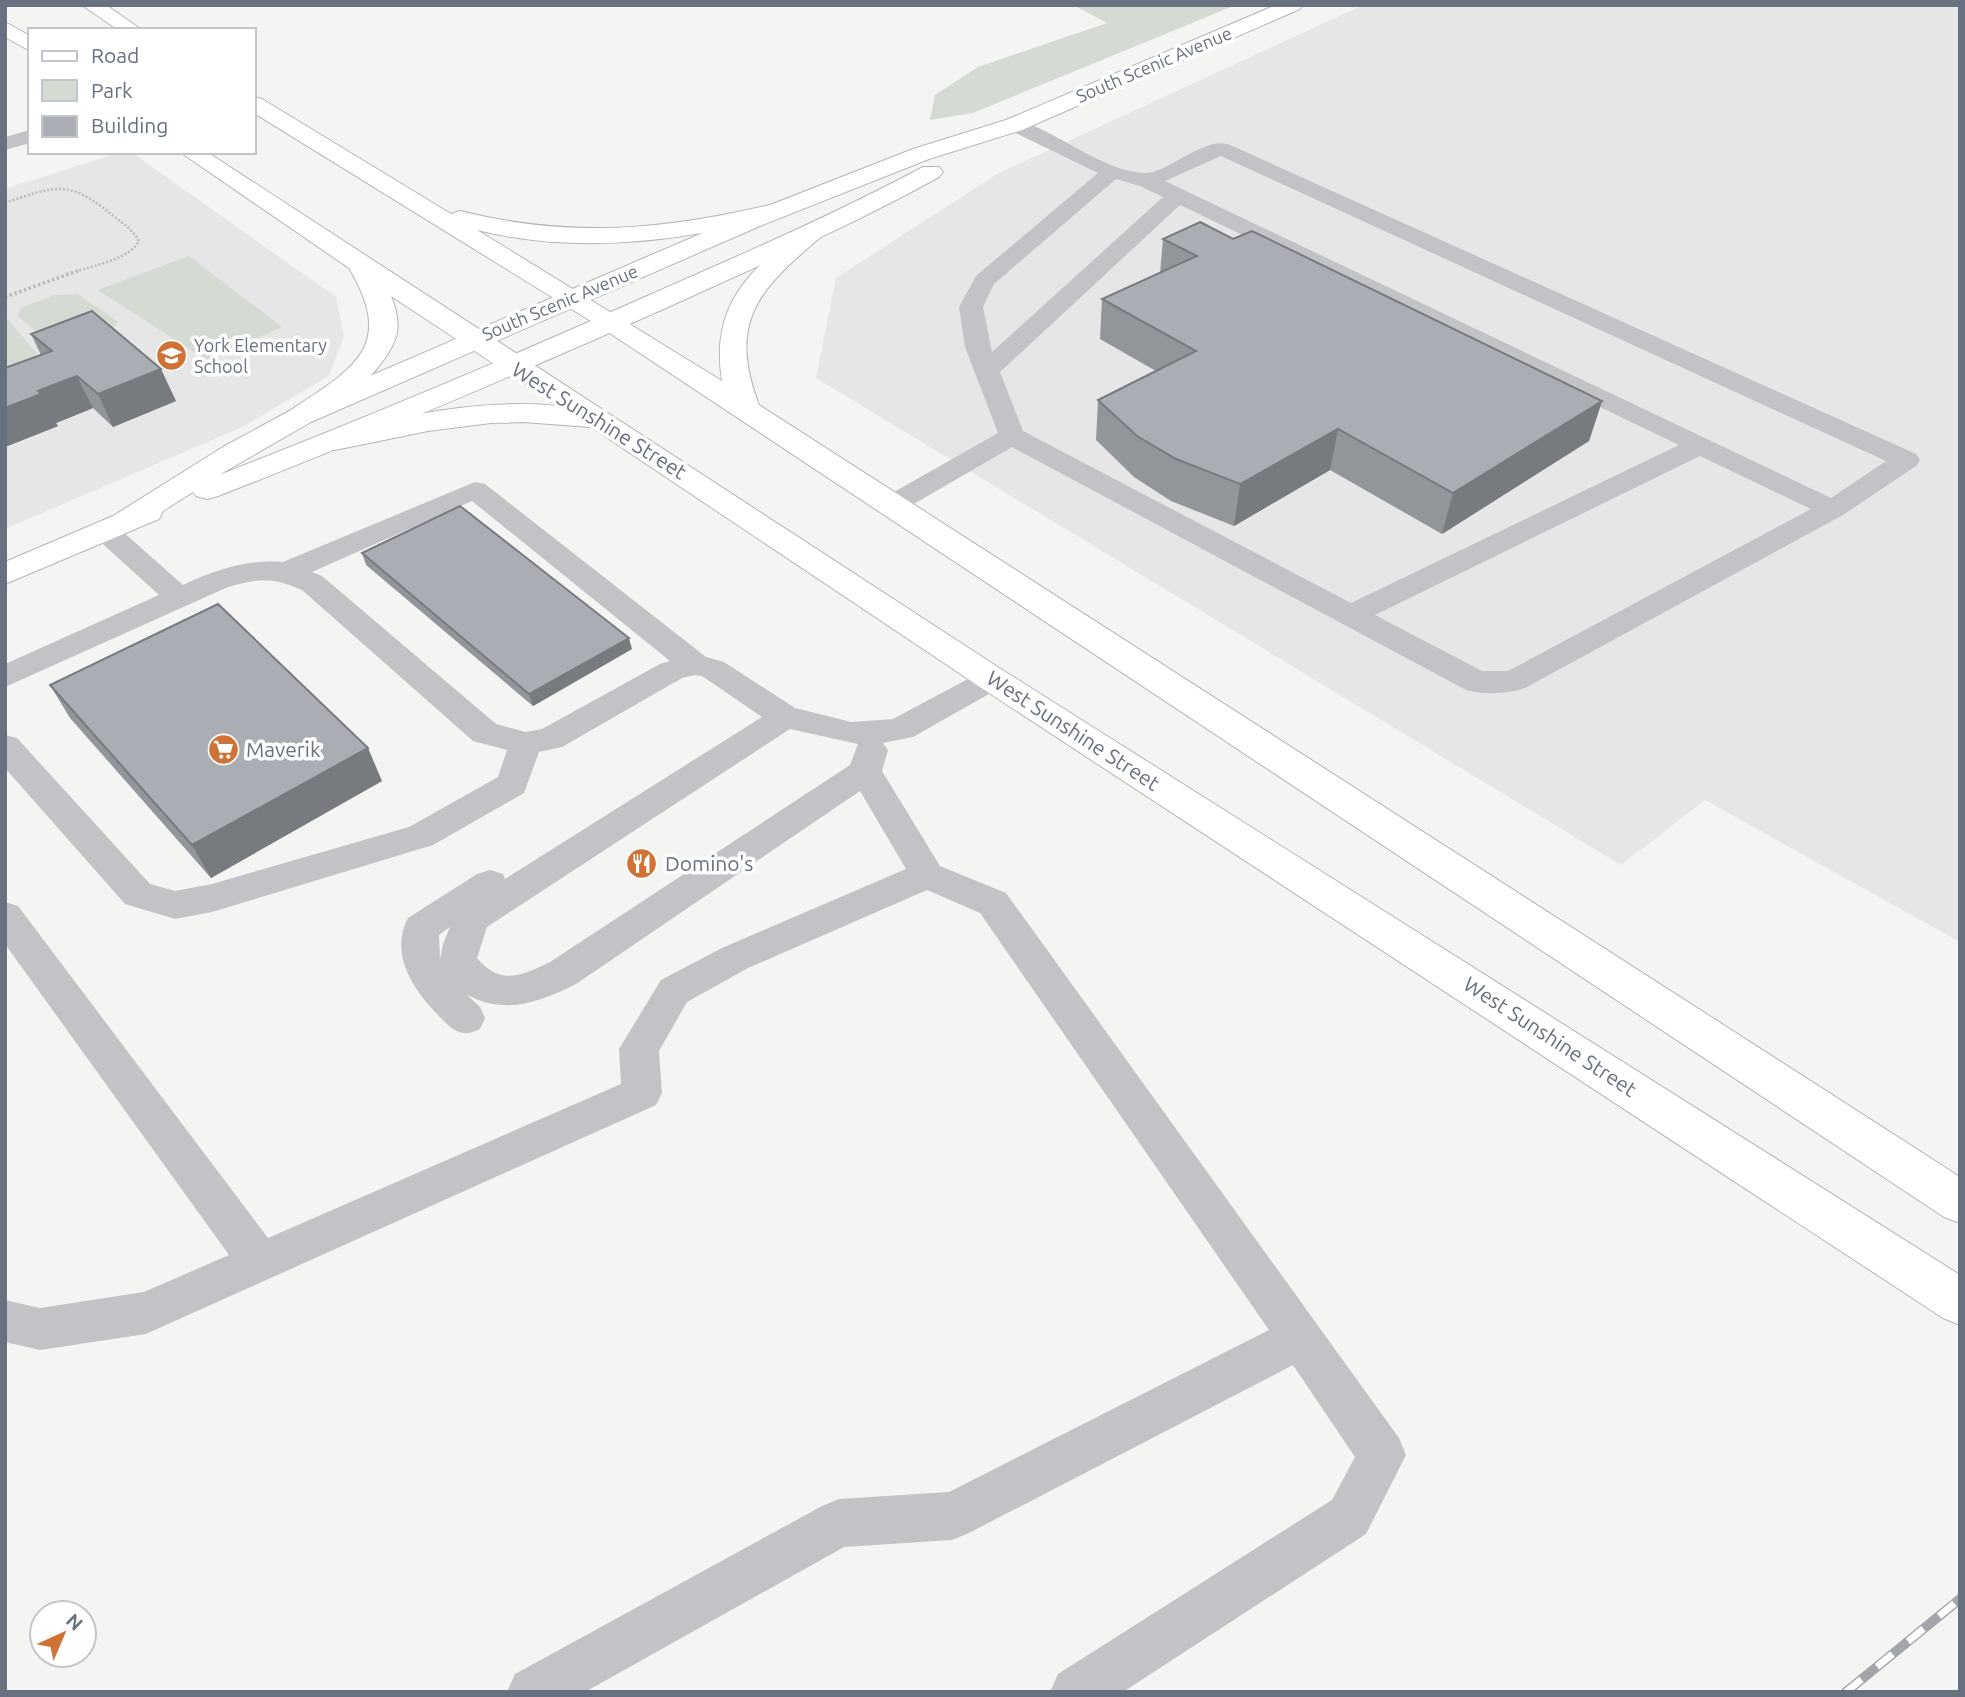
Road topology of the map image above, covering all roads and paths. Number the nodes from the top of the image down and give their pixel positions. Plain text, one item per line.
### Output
1 (92, 5) edge
2 (1293, 5) edge
3 (5, 28) edge
4 (129, 28) edge
5 (28, 44) edge
6 (256, 105) edge
7 (1014, 125) junction
8 (28, 137) edge
9 (5, 144) edge
10 (194, 154) edge
11 (1112, 172) junction
12 (1148, 181) junction
13 (1178, 195) junction
14 (5, 203) edge
15 (419, 205) junction
16 (778, 210) junction
17 (813, 231) junction
18 (360, 265) junction
19 (5, 297) edge
20 (571, 298) junction
21 (611, 322) junction
22 (473, 340) junction
23 (513, 366) junction
24 (985, 372) junction
25 (747, 412) junction
26 (301, 416) junction
27 (623, 434) junction
28 (1012, 436) junction
29 (335, 441) junction
30 (1701, 445) junction
31 (890, 506) junction
32 (1832, 509) junction
33 (115, 525) junction
34 (286, 572) junction
35 (5, 574) edge
36 (180, 598) junction
37 (1351, 615) junction
38 (695, 664) junction
39 (5, 677) edge
40 (992, 679) junction
41 (775, 710) junction
42 (877, 733) junction
43 (526, 743) junction
44 (5, 746) edge
45 (864, 771) junction
46 (927, 875) junction
47 (5, 916) edge
48 (466, 1018) dead end
49 (1951, 1196) edge
50 (260, 1262) junction
51 (1960, 1302) edge
52 (5, 1321) edge
53 (1300, 1337) junction
54 (533, 1692) edge
55 (1076, 1692) edge

1 - 4 main road
2 - 7 main road, South Scenic Avenue
3 - 5 main road
6 - 15 main road
7 - 11 lane
7 - 16 main road, South Scenic Avenue
7 - 17 main road, South Scenic Avenue
8 - 9 lane
10 - 18 main road, West Sunshine Street
11 - 12 lane
11 - 24 lane
12 - 13 lane
12 - 32 lane
13 - 24 lane
13 - 30 lane
14 - 19 path
15 - 16 main road
15 - 20 main road
16 - 20 main road, South Scenic Avenue
17 - 21 main road, South Scenic Avenue
17 - 25 main road
18 - 22 main road, West Sunshine Street
18 - 26 main road
20 - 21 main road
20 - 22 main road, South Scenic Avenue
21 - 23 main road, South Scenic Avenue
21 - 25 main road
22 - 23 main road, West Sunshine Street
22 - 26 main road, South Scenic Avenue
23 - 27 main road, West Sunshine Street
23 - 29 main road, South Scenic Avenue
24 - 28 lane
25 - 31 main road
26 - 33 main road, South Scenic Avenue
27 - 29 main road
27 - 40 main road, West Sunshine Street
28 - 31 lane
28 - 37 lane
29 - 33 main road, South Scenic Avenue
30 - 32 lane
30 - 37 lane
31 - 49 main road
32 - 37 lane
33 - 35 main road, South Scenic Avenue
33 - 36 lane
34 - 36 lane
34 - 38 lane
34 - 43 lane
36 - 39 lane
38 - 41 lane
38 - 43 lane
40 - 42 lane
40 - 51 main road, West Sunshine Street
41 - 42 lane
41 - 45 lane
41 - 48 lane
42 - 45 lane
43 - 44 lane
45 - 46 lane
46 - 50 lane
46 - 53 lane
47 - 50 lane
50 - 52 lane
53 - 54 lane
53 - 55 lane

